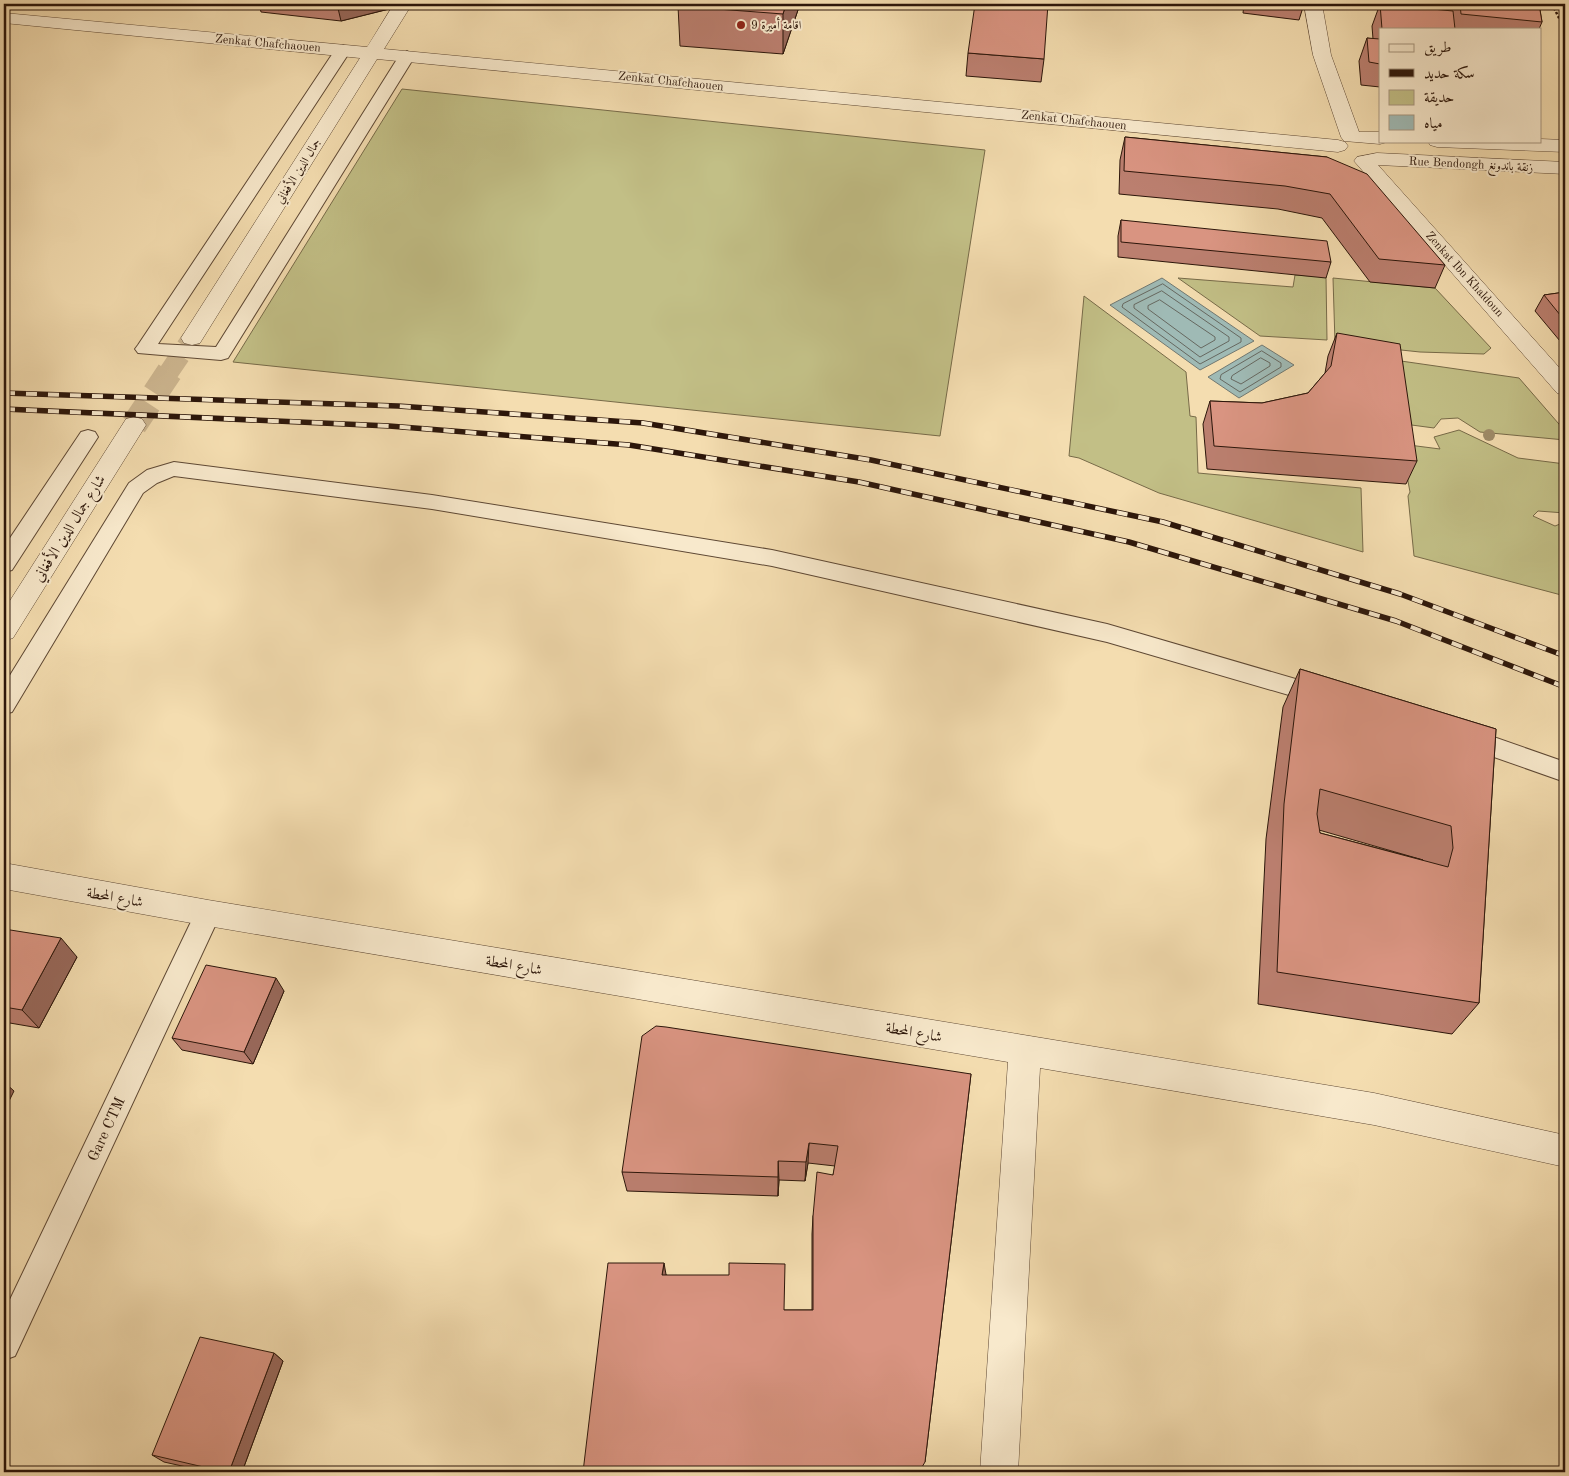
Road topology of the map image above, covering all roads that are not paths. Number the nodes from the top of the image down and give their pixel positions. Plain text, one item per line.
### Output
1 (403, 4) edge
2 (1313, 4) edge
3 (4, 18) edge
4 (342, 50) junction
5 (372, 53) junction
6 (406, 56) junction
7 (1358, 140) edge
8 (1463, 142) edge
9 (1565, 146) edge
10 (1370, 160) junction
11 (1565, 168) edge
12 (192, 338) tunnel mouth
13 (1565, 388) edge
14 (134, 424) tunnel mouth
15 (88, 437) dead end
16 (4, 564) edge
17 (4, 631) edge
18 (1347, 703) edge
19 (4, 705) edge
20 (1442, 731) edge
21 (1565, 772) edge
22 (4, 876) edge
23 (208, 913) junction
24 (1025, 1051) junction
25 (1565, 1151) edge
26 (4, 1345) edge
27 (999, 1472) edge

1 - 5 street, جمال الدين الأفغاني
2 - 7 street
3 - 4 street, Zenkat Chafchaouen
4 - 5 street, Zenkat Chafchaouen
4 - 6 lane
5 - 6 street, Zenkat Chafchaouen
5 - 12 street, جمال الدين الأفغاني
6 - 7 street, Zenkat Chafchaouen
7 - 10 street, Zenkat Ibn Khaldoun
7 - 10 street
8 - 9 street, Rue Bendongh زنقة باندونغ
10 - 11 street, Rue Bendongh زنقة باندونغ
10 - 13 street, Zenkat Ibn Khaldoun
14 - 17 street, شارع جمال الدين الأفغاني
15 - 16 lane
18 - 19 lane
20 - 21 lane
22 - 23 street, شارع المحطة
23 - 24 street, شارع المحطة
23 - 26 lane, Gare CTM
24 - 25 street, شارع المحطة
24 - 27 street

